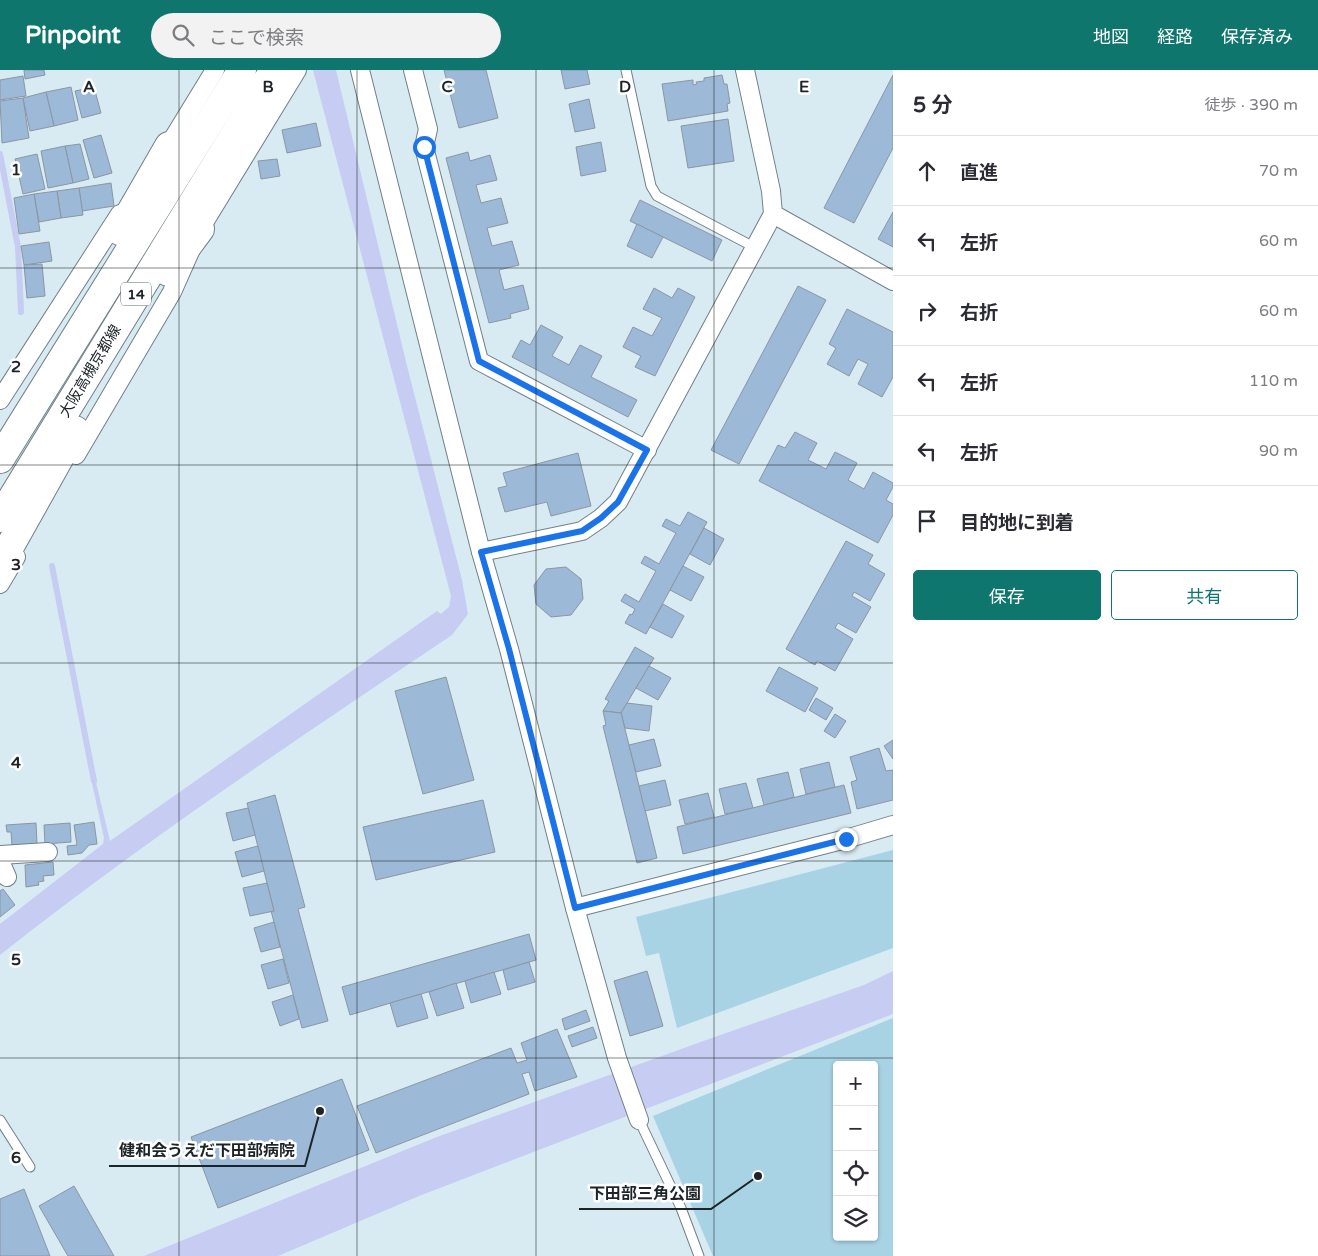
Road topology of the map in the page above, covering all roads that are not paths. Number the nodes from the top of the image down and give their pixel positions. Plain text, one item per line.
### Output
1 (215, 70) edge
2 (242, 70) edge
3 (274, 70) edge
4 (297, 70) edge
5 (360, 70) edge
6 (413, 70) edge
7 (626, 70) edge
8 (745, 70) edge
9 (169, 146) junction
10 (773, 214) junction
11 (200, 229) junction
12 (754, 247) junction
13 (893, 281) edge
14 (0, 400) edge
15 (0, 429) edge
16 (647, 450) junction
17 (0, 459) edge
18 (0, 518) edge
19 (481, 552) junction
20 (0, 564) edge
21 (0, 584) edge
22 (893, 825) edge
23 (48, 852) dead end
24 (0, 855) edge
25 (575, 908) junction
26 (0, 1120) edge
27 (639, 1120) joint
28 (30, 1167) dead end
29 (699, 1256) edge

1 - 9 street
2 - 17 main road, 大阪高槻京都線 / 14
3 - 18 main road, 大阪高槻京都線 / 14
4 - 11 street
5 - 19 street
6 - 16 street
7 - 12 lane
8 - 10 street
9 - 14 street
9 - 15 main road
10 - 12 street
10 - 13 street
11 - 20 main road
11 - 21 street
12 - 16 street
16 - 19 street
19 - 25 street
22 - 25 street
23 - 24 street
25 - 27 street
26 - 28 lane
27 - 29 lane

